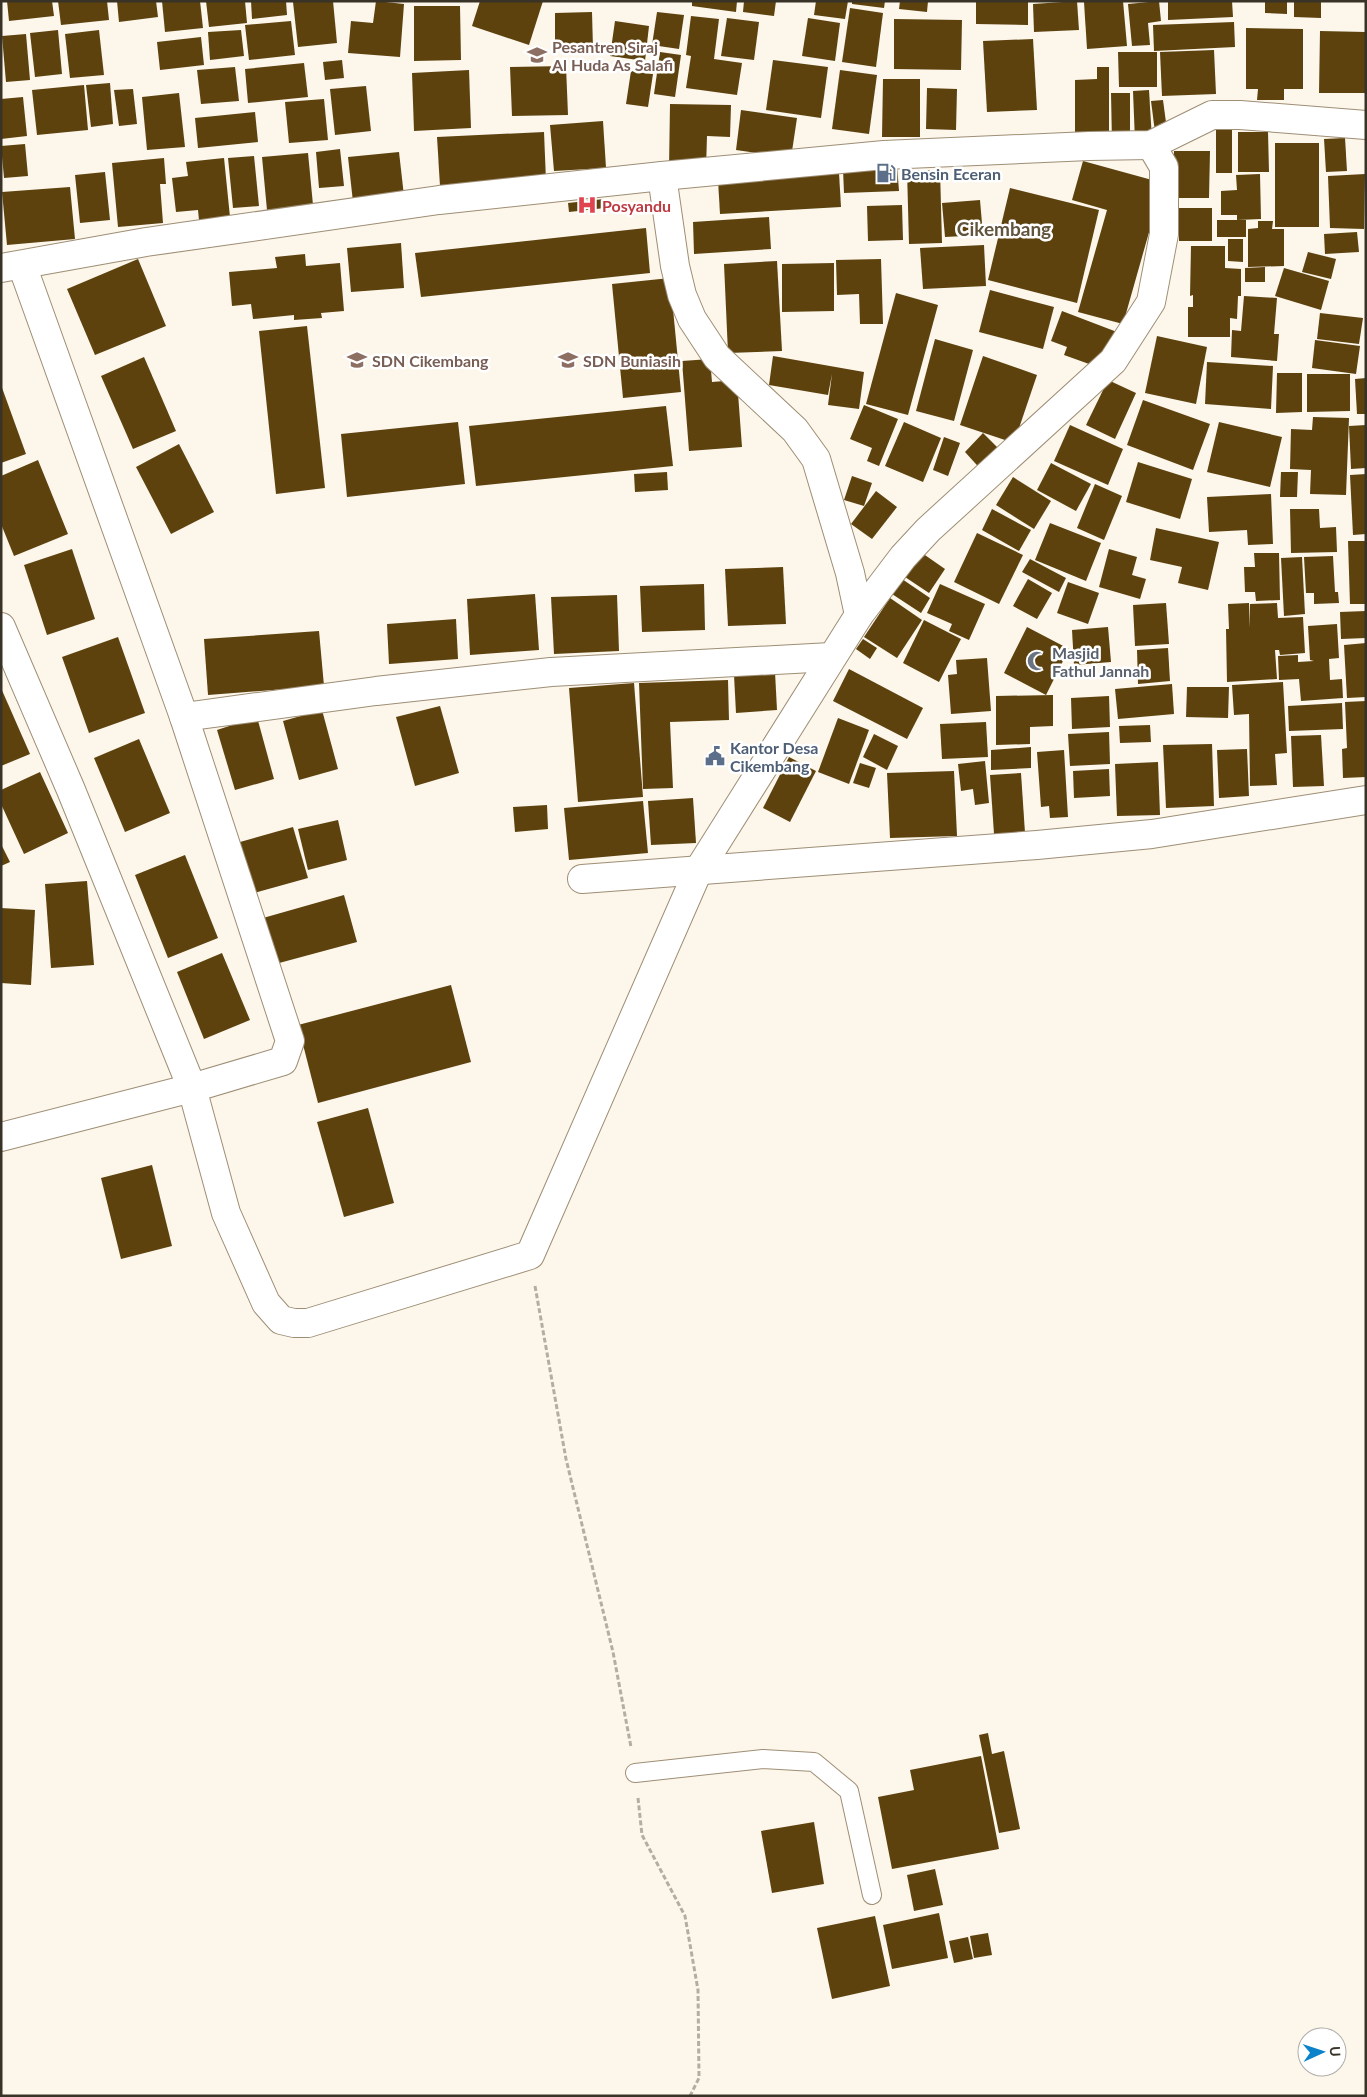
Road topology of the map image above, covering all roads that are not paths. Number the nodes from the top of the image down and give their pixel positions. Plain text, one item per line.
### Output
1 (1366, 125) edge
2 (1151, 145) junction
3 (662, 176) junction
4 (12, 266) edge
5 (859, 615) junction
6 (1, 627) edge
7 (831, 657) junction
8 (184, 717) junction
9 (1366, 800) edge
10 (698, 870) junction
11 (582, 879) dead end
12 (192, 1088) junction
13 (1, 1137) edge
14 (636, 1773) road end
15 (872, 1895) dead end

1 - 2 street
2 - 3 street
2 - 5 street
3 - 4 street
3 - 5 street
4 - 8 street
5 - 7 street
6 - 12 street
7 - 8 street
7 - 10 street
8 - 12 street
9 - 10 street
10 - 11 street
10 - 12 street
12 - 13 street
14 - 15 lane

